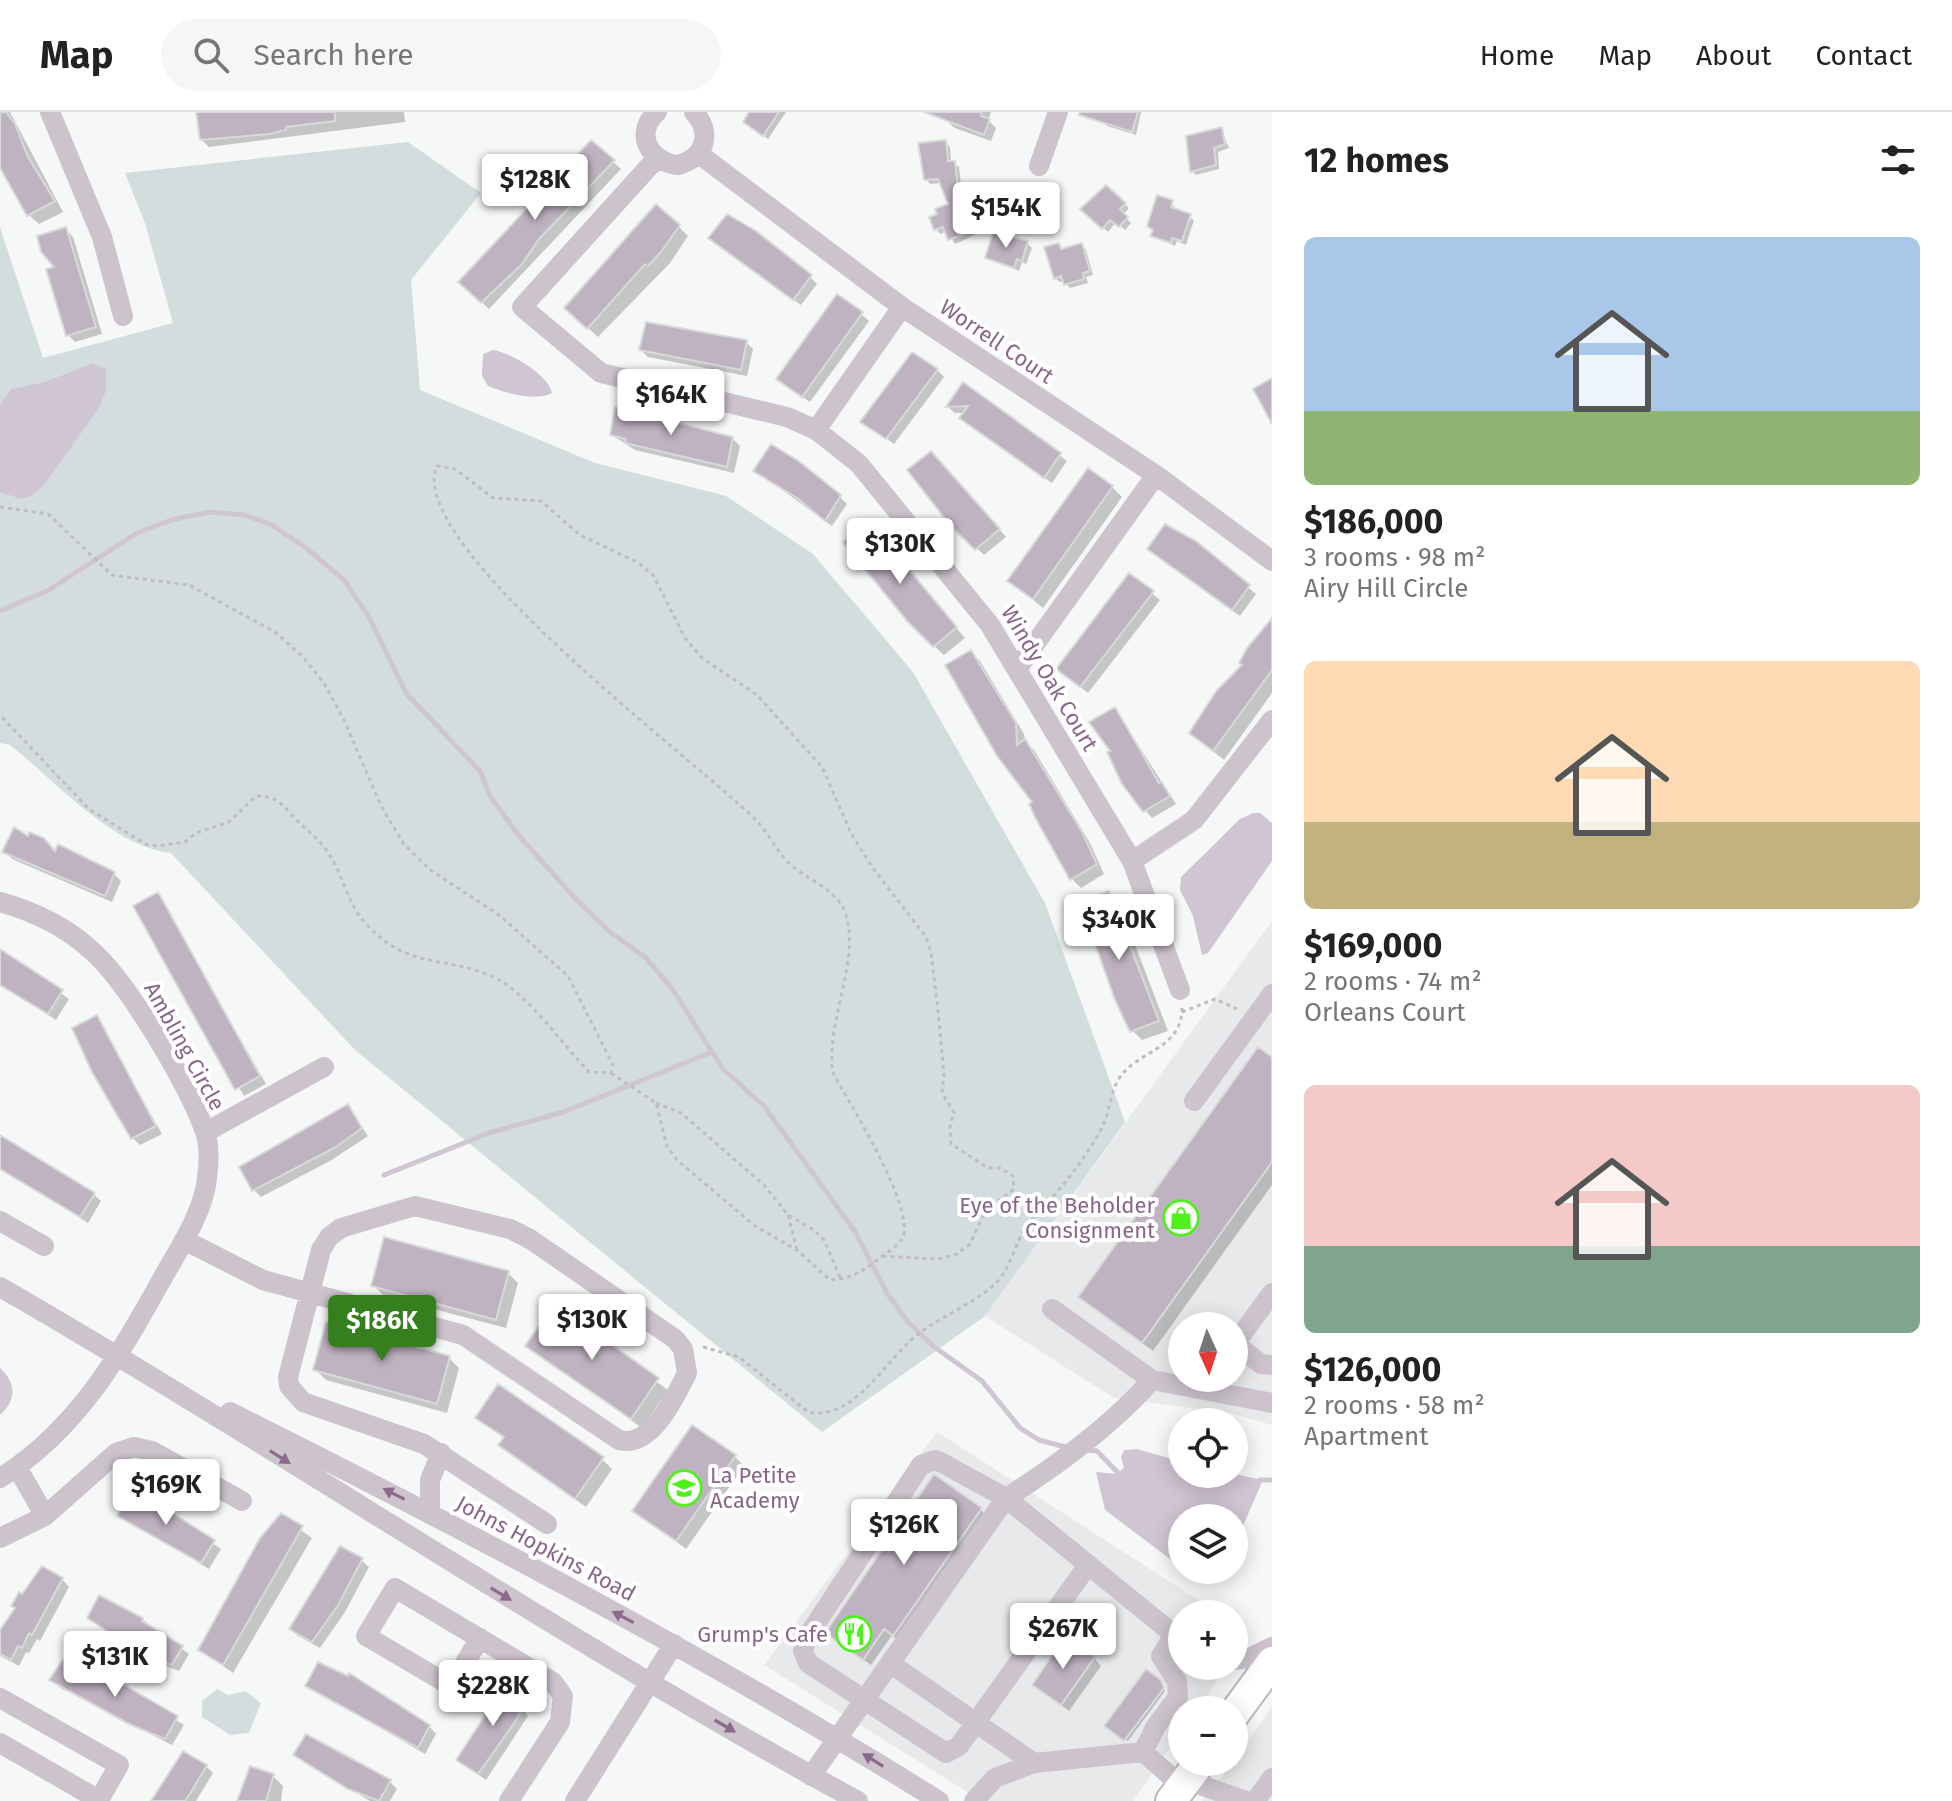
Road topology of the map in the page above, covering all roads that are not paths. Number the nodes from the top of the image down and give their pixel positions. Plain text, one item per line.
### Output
1 (50, 112) edge
2 (694, 112) edge
3 (1058, 112) edge
4 (651, 114) edge
5 (699, 154) junction
6 (656, 159) junction
7 (1039, 166) dead end
8 (902, 307) junction
9 (123, 316) dead end
10 (816, 430) junction
11 (1156, 475) junction
12 (1272, 561) edge
13 (1017, 669) junction
14 (1272, 720) edge
15 (1132, 861) junction
16 (0, 902) edge
17 (1272, 994) edge
18 (1181, 1001) road end
19 (1264, 1024) edge
20 (324, 1067) dead end
21 (1194, 1101) dead end
22 (206, 1132) junction
23 (0, 1221) edge
24 (184, 1240) junction
25 (44, 1246) dead end
26 (0, 1287) edge
27 (310, 1292) junction
28 (1272, 1293) edge
29 (1052, 1309) dead end
30 (1248, 1326) edge
31 (1248, 1355) edge
32 (119, 1356) junction
33 (1272, 1365) edge
34 (1152, 1380) junction
35 (1168, 1381) edge
36 (1234, 1392) edge
37 (1272, 1403) edge
38 (441, 1453) junction
39 (9, 1473) edge
40 (1006, 1498) junction
41 (242, 1501) dead end
42 (430, 1512) junction
43 (45, 1516) junction
44 (547, 1524) dead end
45 (0, 1538) edge
46 (1088, 1565) junction
47 (1168, 1630) edge
48 (480, 1638) junction
49 (674, 1644) junction
50 (1272, 1647) edge
51 (1168, 1649) edge
52 (1248, 1658) edge
53 (1272, 1662) edge
54 (891, 1664) junction
55 (1168, 1667) edge
56 (1176, 1680) edge
57 (651, 1684) junction
58 (1247, 1696) edge
59 (0, 1698) edge
60 (866, 1699) junction
61 (975, 1722) junction
62 (839, 1738) junction
63 (0, 1743) edge
64 (1143, 1752) junction
65 (1034, 1763) junction
66 (811, 1776) junction
67 (1272, 1778) edge
68 (1185, 1782) edge
69 (509, 1801) edge
70 (575, 1801) edge
71 (858, 1801) edge
72 (939, 1801) edge
73 (974, 1801) edge
74 (1246, 1801) edge
75 (1255, 1801) edge

1 - 9 street
2 - 5 street
3 - 7 street
4 - 6 street
5 - 6 street
5 - 8 street, Worrell Court
6 - 10 street, Windy Oak Court
8 - 10 street
8 - 11 street, Worrell Court
10 - 13 street, Windy Oak Court
11 - 12 street, Worrell Court
11 - 13 street
13 - 15 street, Windy Oak Court
14 - 15 street
15 - 18 street, Windy Oak Court
16 - 22 street, Ambling Circle
17 - 19 street
19 - 21 street
20 - 22 street
22 - 24 street, Ambling Circle
23 - 25 street
24 - 27 street
24 - 32 street, Ambling Circle
26 - 32 street, Johns Hopkins Road
27 - 27 street
27 - 38 street
28 - 30 street
29 - 34 street
31 - 33 street
32 - 39 street, Ambling Circle
42 -> 32 street, Johns Hopkins Road
32 -> 57 street, Johns Hopkins Road
34 - 35 street
34 - 40 street
36 - 37 street
38 - 42 street
38 - 44 street
39 - 43 street
40 - 46 street
40 - 54 street
40 - 60 street
41 - 43 street
49 -> 42 street, Johns Hopkins Road
43 - 45 street
46 - 47 street
46 - 61 street
48 - 48 street
48 - 69 street
49 - 57 street
49 - 62 street, Johns Hopkins Road
50 - 52 street
51 - 55 street
53 - 58 highway
54 - 60 street
54 - 61 street
56 - 64 street
57 -> 66 street, Johns Hopkins Road
57 - 70 street
59 - 63 street
60 - 61 street
60 - 62 street
61 - 65 street
62 - 66 street
72 -> 62 street, Johns Hopkins Road
64 - 65 street
64 - 68 street
65 - 73 street
66 - 71 street, Johns Hopkins Road
67 - 75 street
68 - 74 street

